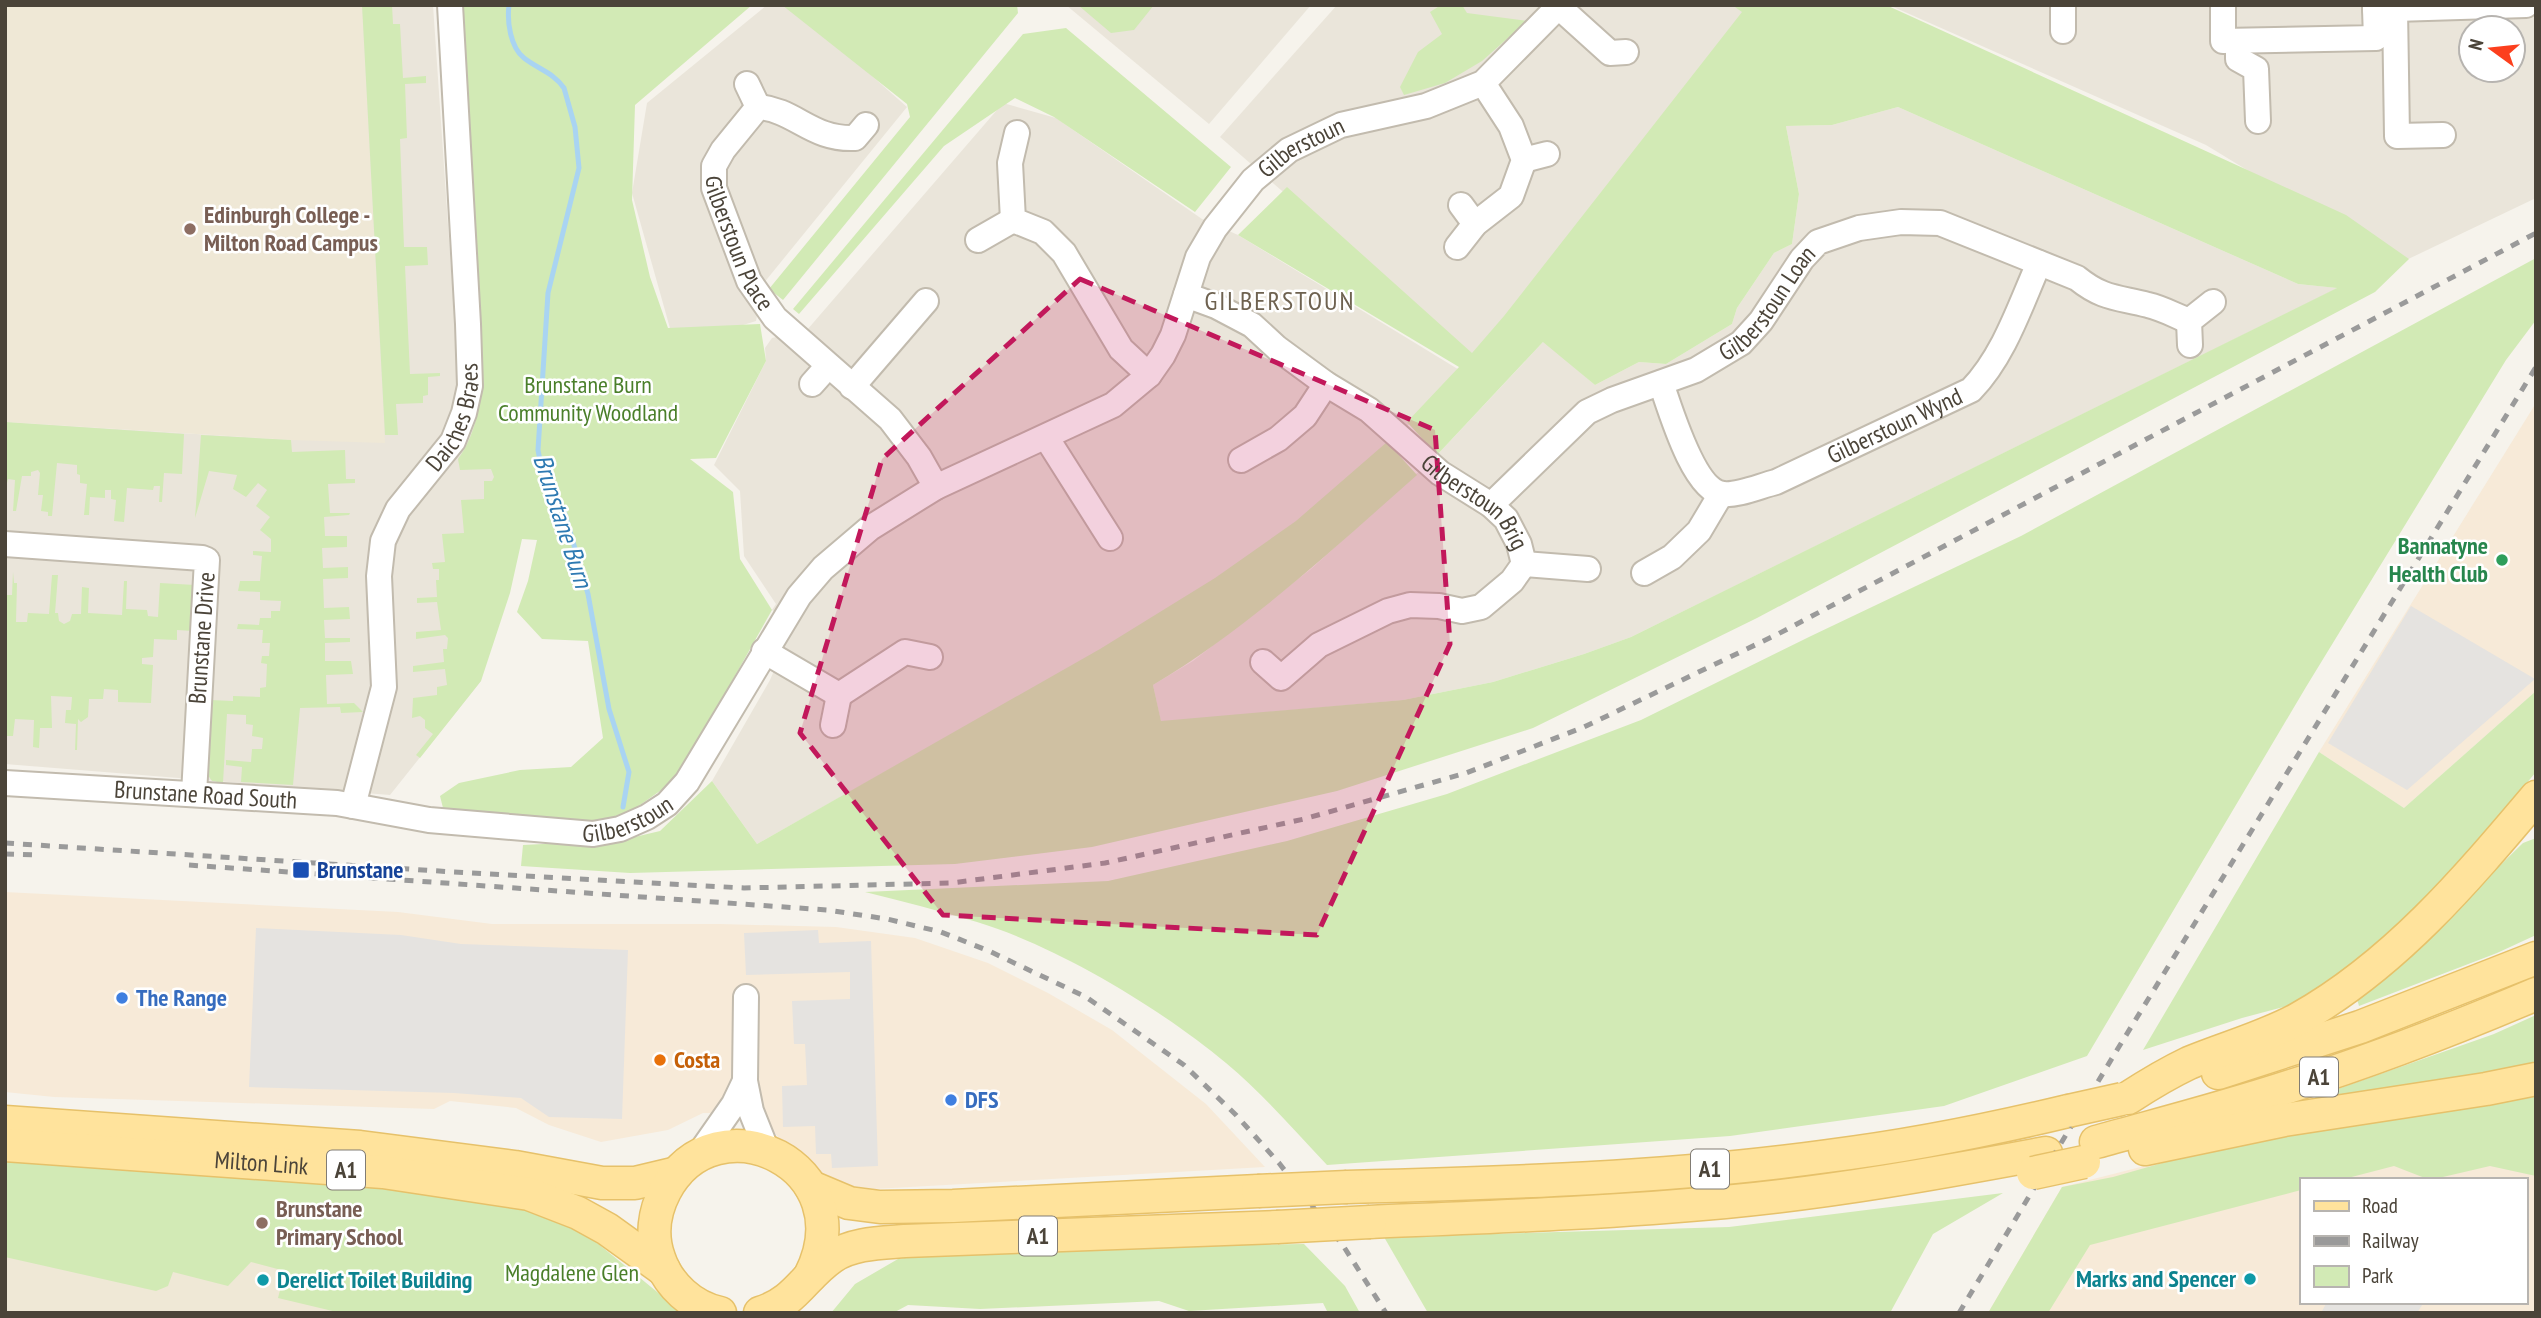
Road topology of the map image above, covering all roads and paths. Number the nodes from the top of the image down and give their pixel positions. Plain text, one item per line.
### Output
1 (450, 5) edge
2 (2063, 5) edge
3 (2223, 5) edge
4 (2526, 5) edge
5 (1559, 6) edge
6 (2382, 8) edge
7 (2063, 31) dead end
8 (2238, 41) junction
9 (1613, 58) dead end
10 (1483, 83) junction
11 (747, 84) dead end
12 (758, 107) junction
13 (2258, 121) dead end
14 (866, 125) dead end
15 (1017, 133) dead end
16 (2443, 135) dead end
17 (1013, 220) junction
18 (978, 240) dead end
19 (1457, 247) dead end
20 (2039, 263) junction
21 (1186, 295) junction
22 (926, 301) dead end
23 (2213, 302) dead end
24 (828, 366) junction
25 (1149, 374) junction
26 (1661, 383) junction
27 (812, 384) dead end
28 (1326, 384) junction
29 (852, 387) junction
30 (1046, 437) junction
31 (1241, 460) dead end
32 (936, 487) junction
33 (1721, 494) junction
34 (1491, 505) junction
35 (1110, 538) dead end
36 (5, 544) edge
37 (1524, 564) junction
38 (1588, 569) dead end
39 (1644, 573) dead end
40 (764, 651) junction
41 (930, 657) dead end
42 (1263, 662) dead end
43 (839, 695) junction
44 (833, 725) dead end
45 (5, 783) edge
46 (194, 794) junction
47 (2536, 797) edge
48 (353, 806) junction
49 (406, 816) joint
50 (2536, 957) edge
51 (2536, 994) edge
52 (746, 997) dead end
53 (2536, 1079) edge
54 (745, 1081) junction
55 (2125, 1098) junction
56 (5, 1122) edge
57 (5, 1145) edge
58 (767, 1151) junction
59 (2090, 1152) junction
60 (687, 1165) junction
61 (811, 1187) junction
62 (664, 1270) junction
63 (809, 1278) junction
64 (776, 1309) edge
65 (706, 1310) edge

1 - 48 street, Daiches Braes
2 - 7 street
3 - 8 street
4 - 6 street
5 - 9 street, Gilberstoun
5 - 10 street, Gilberstoun
6 - 8 street
6 - 16 street
8 - 13 street
10 - 19 street
10 - 21 street, Gilberstoun
11 - 12 street
12 - 14 street
12 - 24 street, Gilberstoun Place
15 - 17 street
17 - 18 street
17 - 25 street
20 - 23 street, Gilberstoun Loan
20 - 26 street, Gilberstoun Loan
20 - 33 street, Gilberstoun Wynd
21 - 25 street, Gilberstoun
21 - 28 street
22 - 29 street
24 - 27 street
24 - 29 street, Gilberstoun Place
25 - 30 street, Gilberstoun
26 - 33 street
26 - 34 street, Gilberstoun Loan
28 - 31 street
28 - 34 street, Gilberstoun Brig
29 - 32 street, Gilberstoun Place
30 - 32 street, Gilberstoun
30 - 35 street
32 - 40 street, Gilberstoun
33 - 39 street
34 - 37 street, Gilberstoun Brig
36 - 46 street, Brunstane Drive
37 - 38 street, Gilberstoun Brig
37 - 42 street, Gilberstoun Brig
40 - 43 street
40 - 49 street, Gilberstoun
41 - 43 street
43 - 44 street
45 - 46 street, Brunstane Road South
46 - 48 street, Brunstane Road South
47 - 55 main road
48 - 49 street, Brunstane Road South
50 - 55 main road, A1
51 - 59 main road, A1
52 - 54 street
53 - 59 main road
54 - 58 street
54 - 60 street
55 - 61 main road, A1, bridge
56 - 60 main road, Milton Link / A1
57 - 62 main road, Milton Link / A1
58 - 60 main road, A1
58 - 61 main road, A1
59 - 63 main road, A1, bridge
60 - 62 main road, A1
61 - 63 main road, A1
62 - 65 main road, A1
63 - 64 main road, A1

